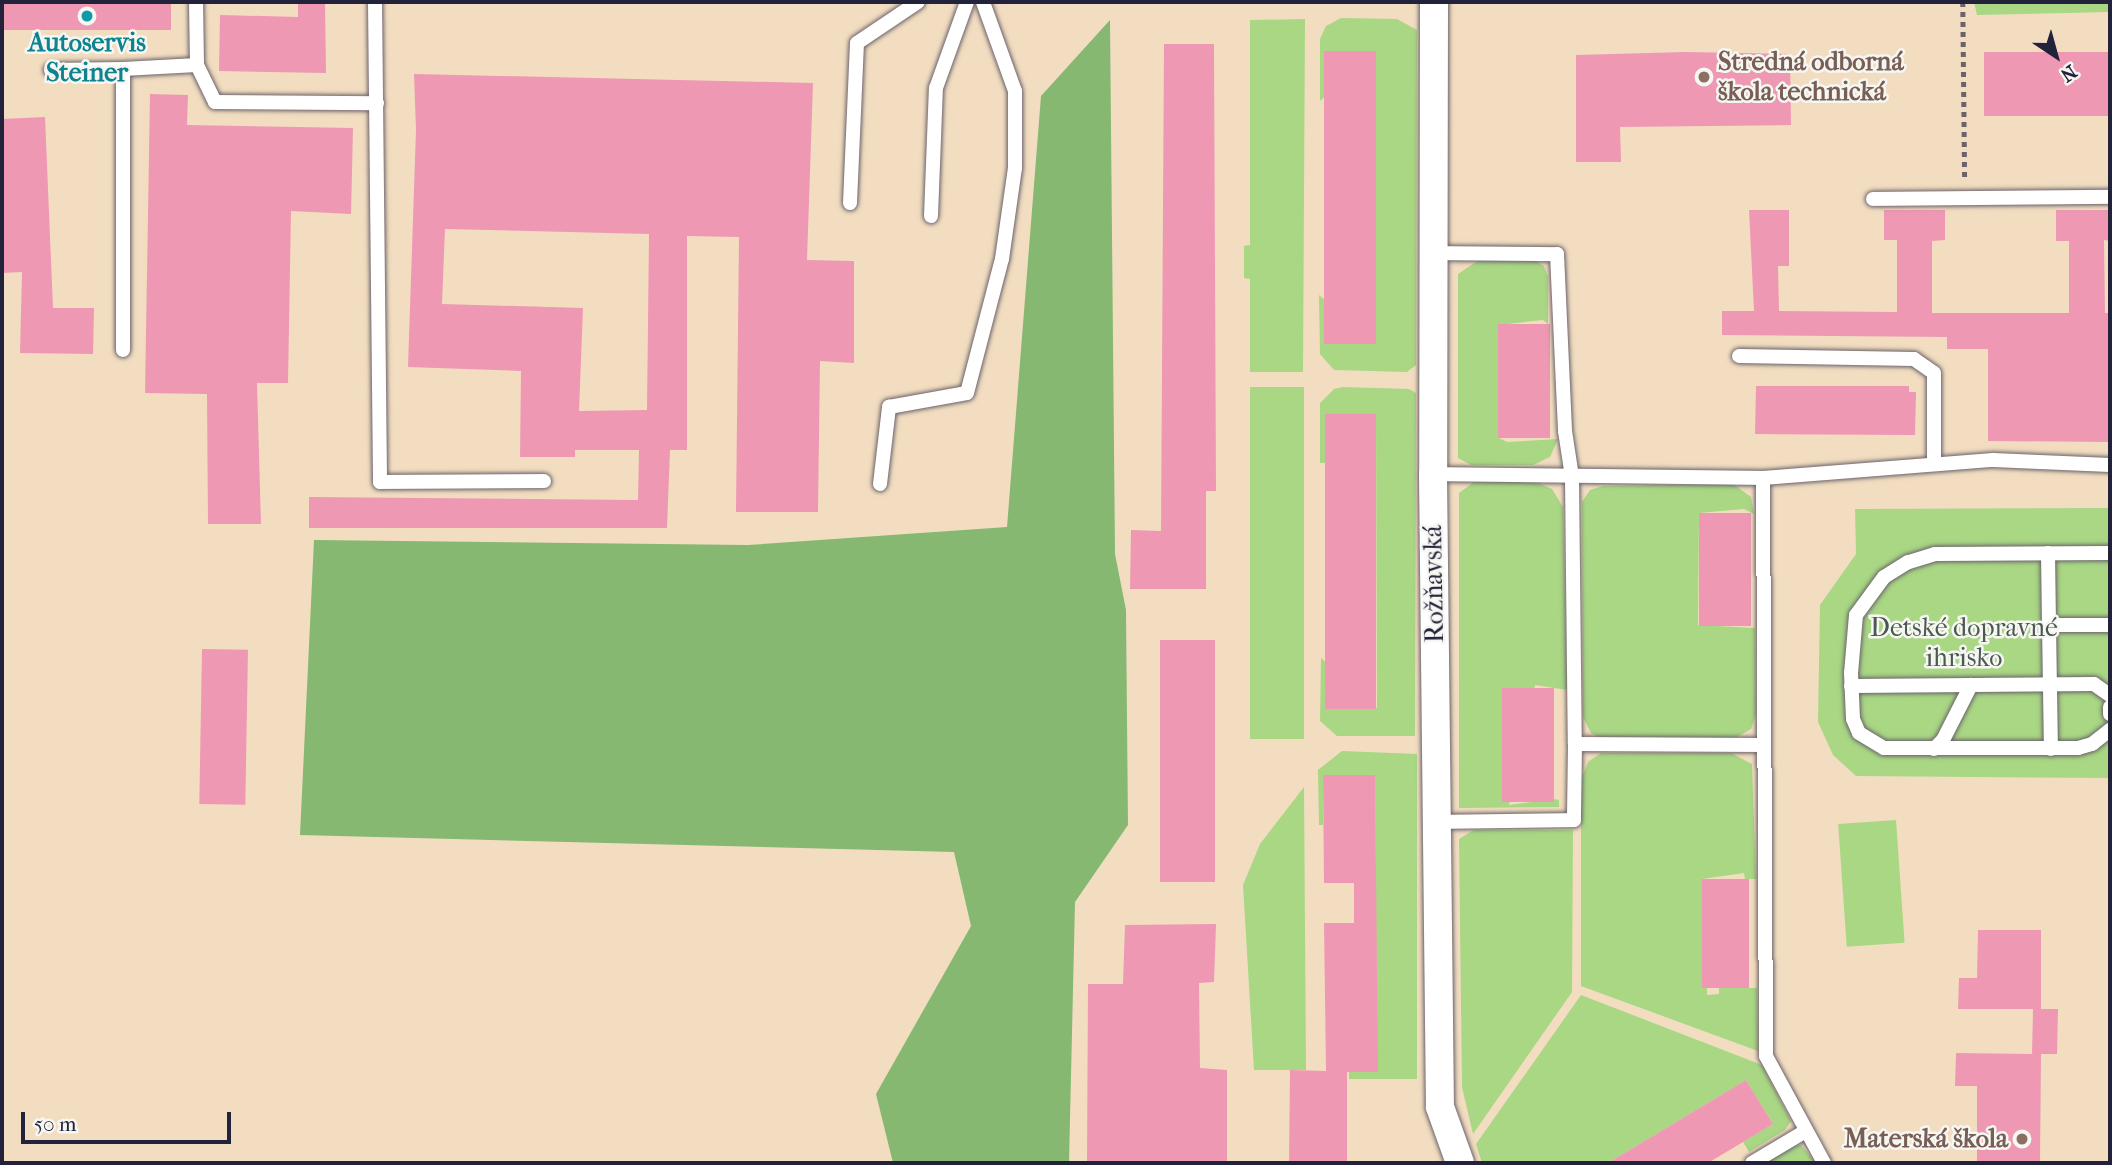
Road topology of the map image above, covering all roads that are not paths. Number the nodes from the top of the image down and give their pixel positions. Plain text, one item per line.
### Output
1 (196, 2) edge
2 (375, 2) edge
3 (918, 2) edge
4 (967, 2) edge
5 (983, 2) edge
6 (1434, 2) edge
7 (197, 65) junction
8 (124, 69) junction
9 (51, 70) dead end
10 (377, 103) junction
11 (2110, 197) edge
12 (1873, 199) dead end
13 (850, 203) dead end
14 (931, 216) dead end
15 (1432, 253) junction
16 (123, 349) dead end
17 (1739, 356) dead end
18 (1934, 464) junction
19 (2110, 465) edge
20 (1433, 474) junction
21 (1572, 477) junction
22 (1763, 478) junction
23 (544, 481) dead end
24 (880, 484) dead end
25 (2110, 553) edge
26 (2048, 554) junction
27 (2049, 625) junction
28 (2110, 625) edge
29 (1971, 685) junction
30 (2049, 685) junction
31 (1851, 686) junction
32 (2110, 695) edge
33 (2110, 706) edge
34 (2110, 714) edge
35 (2110, 730) edge
36 (1575, 744) junction
37 (1764, 745) junction
38 (1934, 749) junction
39 (2050, 749) junction
40 (1438, 822) junction
41 (1804, 1132) junction
42 (1460, 1163) edge
43 (1752, 1163) edge
44 (1824, 1163) edge

1 - 7 lane
2 - 10 lane
3 - 13 lane
4 - 14 lane
5 - 24 lane
6 - 15 street, Rožňavská
7 - 8 lane
7 - 10 lane
8 - 9 lane
8 - 16 lane
10 - 23 lane
11 - 12 lane
15 - 20 street, Rožňavská
15 - 21 lane
17 - 18 lane
18 - 19 lane
18 - 22 lane
20 - 21 lane
20 - 40 street, Rožňavská
21 - 22 lane
21 - 36 lane
22 - 37 lane
25 - 26 lane
26 - 27 lane
26 - 31 lane
27 - 28 lane
27 - 30 lane
29 - 30 lane
29 - 31 lane
29 - 38 lane
30 - 32 lane
30 - 39 lane
31 - 38 lane
33 - 34 lane
35 - 39 lane
36 - 37 lane
36 - 40 lane
37 - 41 lane
38 - 39 lane
40 - 42 street, Rožňavská
41 - 43 lane
41 - 44 lane

